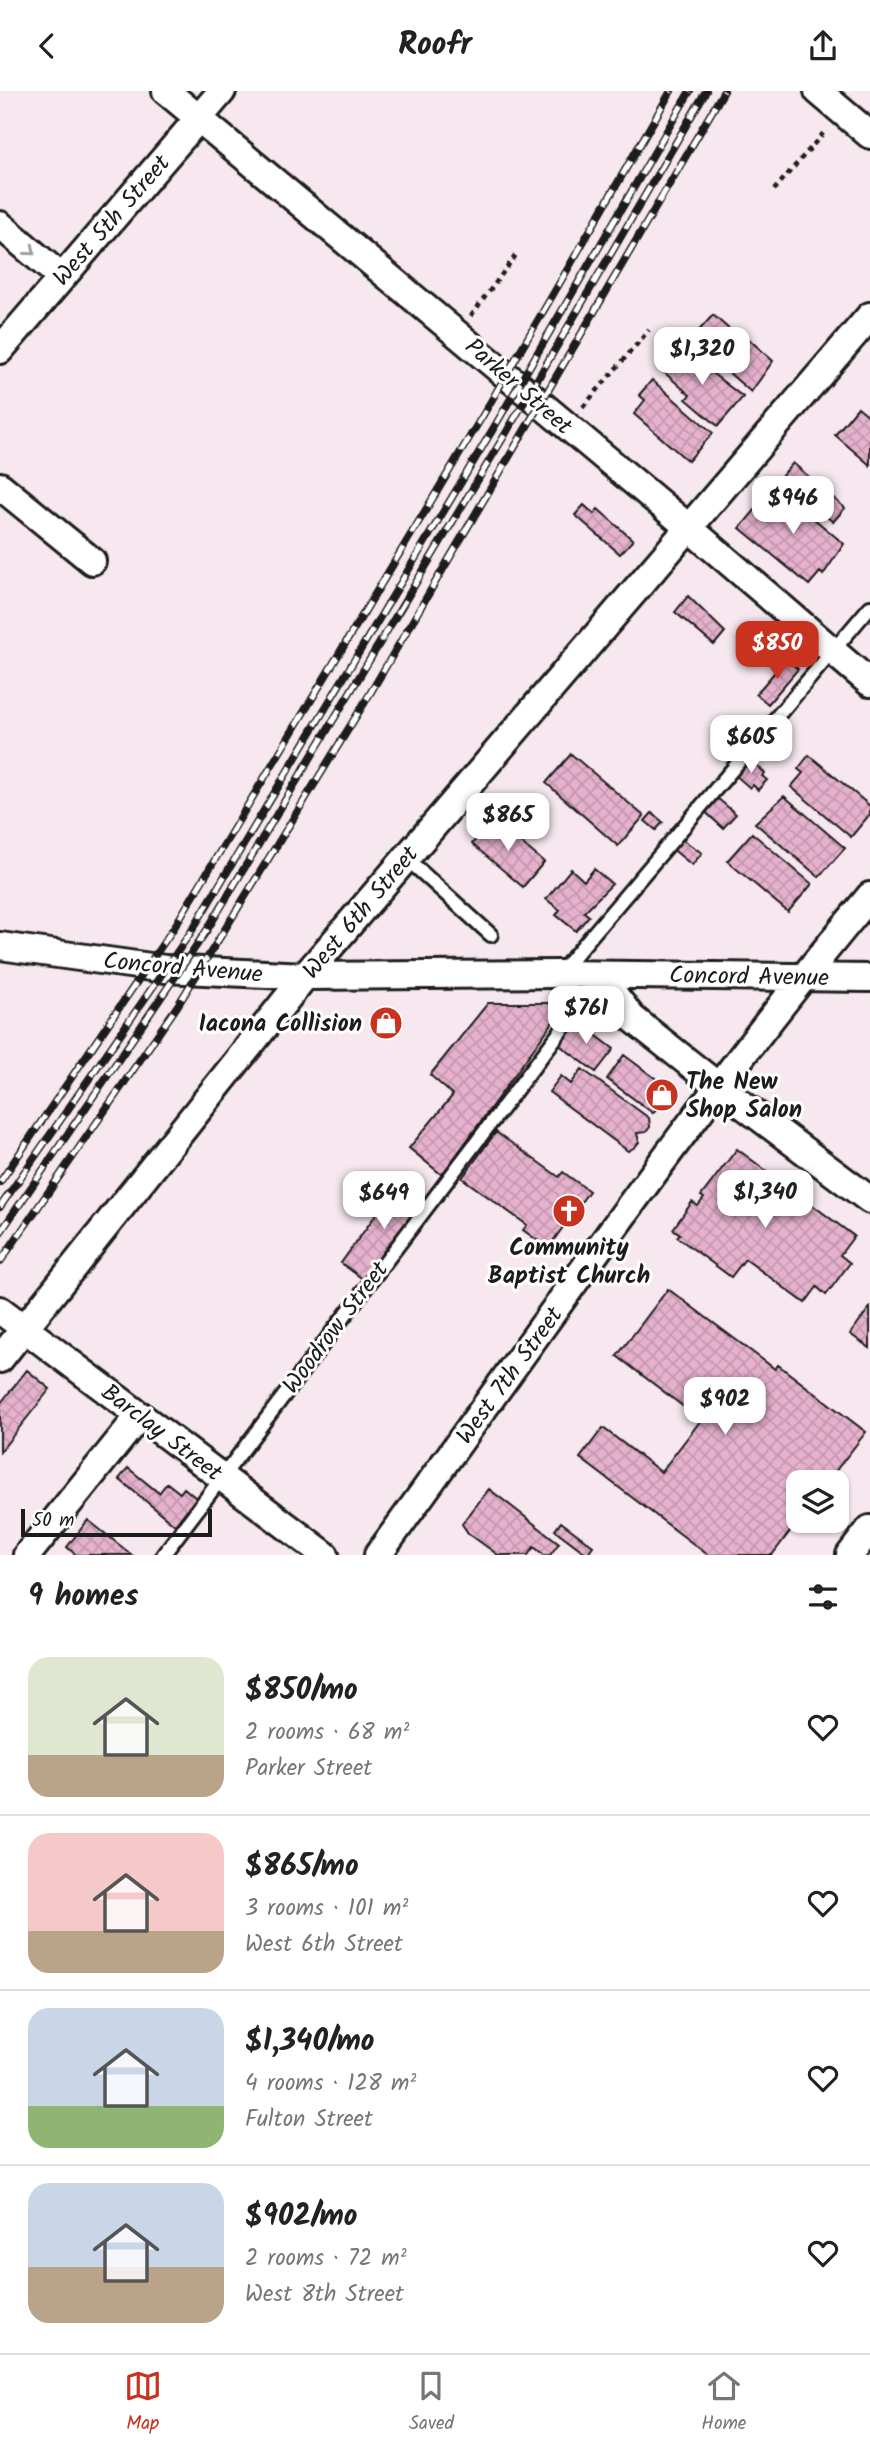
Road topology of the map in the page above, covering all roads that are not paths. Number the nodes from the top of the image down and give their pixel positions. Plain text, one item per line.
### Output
1 (166, 91) edge
2 (222, 91) edge
3 (818, 91) edge
4 (198, 119) junction
5 (870, 135) edge
6 (0, 225) edge
7 (61, 277) junction
8 (870, 316) edge
9 (0, 350) edge
10 (0, 486) edge
11 (688, 527) junction
12 (92, 561) dead end
13 (870, 607) edge
14 (833, 651) junction
15 (870, 683) edge
16 (406, 858) junction
17 (870, 896) edge
18 (491, 935) dead end
19 (0, 946) edge
20 (558, 974) junction
21 (599, 975) junction
22 (305, 976) junction
23 (802, 977) junction
24 (870, 978) edge
25 (719, 1087) junction
26 (870, 1200) edge
27 (0, 1310) edge
28 (24, 1329) junction
29 (0, 1359) edge
30 (140, 1415) junction
31 (221, 1477) junction
32 (870, 1529) edge
33 (27, 1555) edge
34 (163, 1555) edge
35 (325, 1555) edge
36 (378, 1555) edge
37 (850, 1555) edge

1 - 4 street, Parker Street
2 - 4 street, West 5th Street
3 - 5 street
4 - 7 street, West 5th Street
4 - 11 street, Parker Street
6 -> 7 street
7 - 9 street, West 5th Street
8 - 11 street, West 6th Street
10 - 12 street
11 - 14 street, Parker Street
11 - 16 street, West 6th Street
13 - 14 lane
14 - 15 street, Parker Street
14 - 20 lane
16 - 18 lane
16 - 22 street, West 6th Street
17 - 23 street, West 7th Street
19 - 22 street, Concord Avenue
20 - 21 street, Concord Avenue
20 - 22 street, Concord Avenue
21 - 23 street, Concord Avenue
21 - 25 street
21 - 31 lane, Woodrow Street
22 - 28 street, West 6th Street
23 - 24 street, Concord Avenue
23 - 25 street, West 7th Street
25 - 26 street
25 - 36 street, West 7th Street
27 - 28 street, Barclay Street
28 - 29 street, West 6th Street
28 - 30 street, Barclay Street
30 - 31 street, Barclay Street
30 - 33 street
31 - 34 lane, Woodrow Street
31 - 35 street, Barclay Street
32 - 37 street

